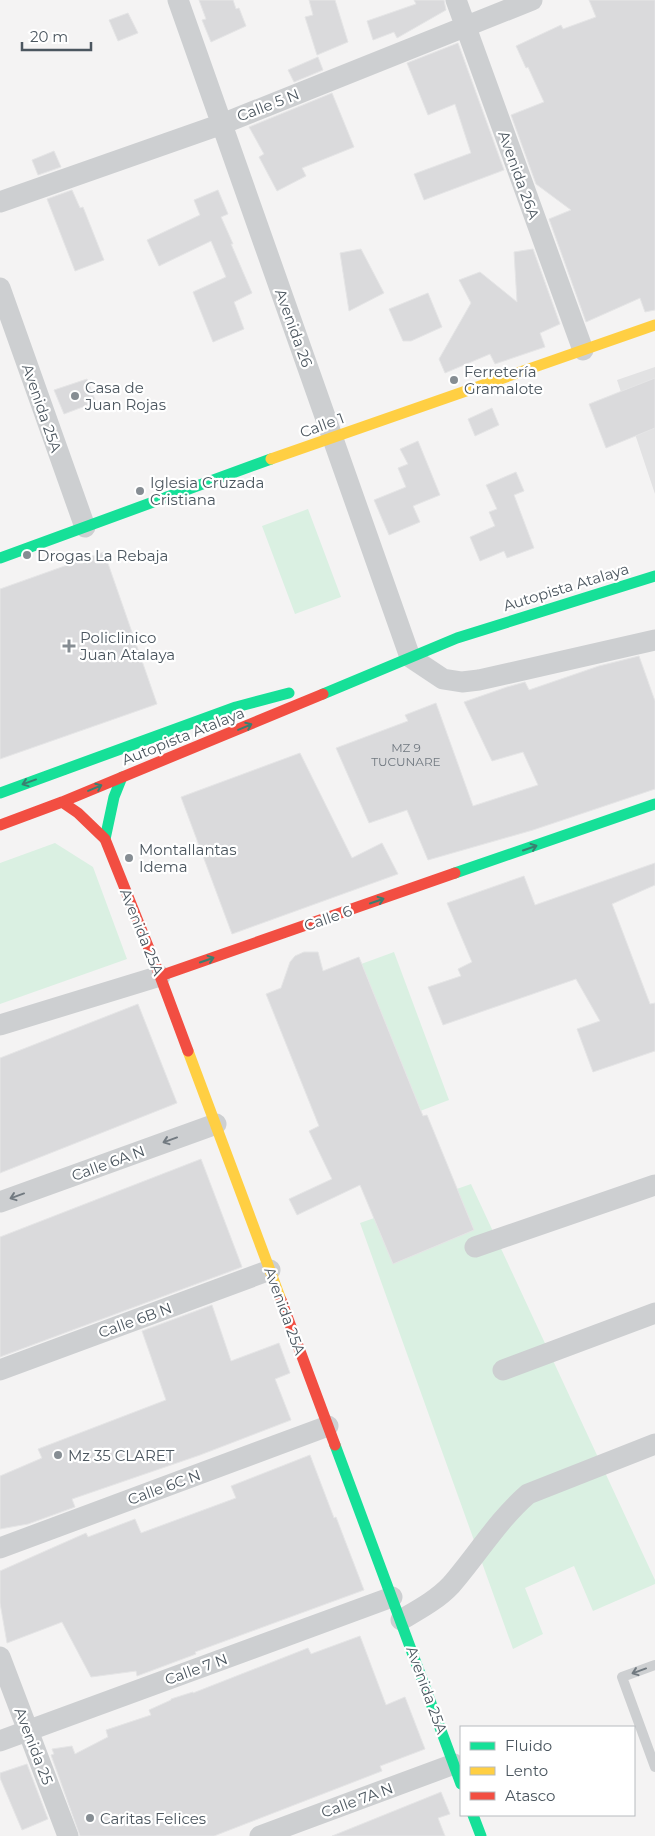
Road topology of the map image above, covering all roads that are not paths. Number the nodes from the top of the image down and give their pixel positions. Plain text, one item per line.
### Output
1 (178, 0) edge
2 (456, 0) edge
3 (532, 0) edge
4 (466, 28) junction
5 (222, 124) junction
6 (0, 202) edge
7 (0, 288) edge
8 (655, 325) edge
9 (583, 350) junction
10 (333, 437) junction
11 (85, 527) junction
12 (0, 558) edge
13 (655, 576) edge
14 (655, 640) edge
15 (410, 657) junction
16 (375, 670) junction
17 (122, 777) junction
18 (0, 793) edge
19 (62, 802) junction
20 (655, 804) edge
21 (0, 825) edge
22 (105, 839) junction
23 (160, 976) junction
24 (0, 1025) edge
25 (216, 1124) junction
26 (655, 1185) edge
27 (0, 1202) edge
28 (475, 1247) dead end
29 (270, 1270) junction
30 (655, 1313) edge
31 (0, 1370) edge
32 (503, 1370) dead end
33 (328, 1426) junction
34 (655, 1444) edge
35 (0, 1548) edge
36 (392, 1597) junction
37 (400, 1620) junction
38 (0, 1657) edge
39 (655, 1665) edge
40 (28, 1731) junction
41 (0, 1742) edge
42 (454, 1764) junction
43 (655, 1767) edge
44 (460, 1781) edge
45 (473, 1816) edge
46 (68, 1836) edge
47 (260, 1836) edge
48 (481, 1836) edge

1 - 5 street, Avenida 26
2 - 4 street, Avenida 26A
3 - 4 street, Calle 5 N
4 - 5 street, Calle 5 N
4 - 9 street, Avenida 26A
5 - 6 street, Calle 5 N
5 - 10 street, Avenida 26
7 - 11 street, Avenida 25A
8 - 9 street, Calle 1
9 - 10 street, Calle 1
10 - 11 street, Calle 1
10 - 15 street, Avenida 26
11 - 12 street, Calle 1
13 - 15 street, Autopista Atalaya
14 - 15 street
15 - 16 street, Autopista Atalaya
17 -> 16 street, Autopista Atalaya
16 -> 18 street, Autopista Atalaya
19 -> 17 street, Autopista Atalaya
17 - 22 street
19 - 21 street, Autopista Atalaya
19 - 22 street, Avenida 25A
23 -> 20 street, Calle 6
22 - 23 street, Avenida 25A
23 - 24 street, Calle 6
23 - 25 street, Avenida 25A
25 -> 27 street, Calle 6A N
25 - 29 street, Avenida 25A
26 - 28 street
29 - 31 street, Calle 6B N
29 - 33 street, Avenida 25A
30 - 32 street
33 - 35 street, Calle 6C N
33 - 36 street, Avenida 25A
34 - 37 street
36 - 37 street, Avenida 25A
36 - 40 street, Calle 7 N
37 - 42 street, Avenida 25A
38 - 40 street, Avenida 25
39 -> 43 lane
40 - 41 street, Calle 7 N
40 - 46 street, Avenida 25
42 - 44 street, Avenida 25A
42 - 47 street, Calle 7A N
45 - 48 street

